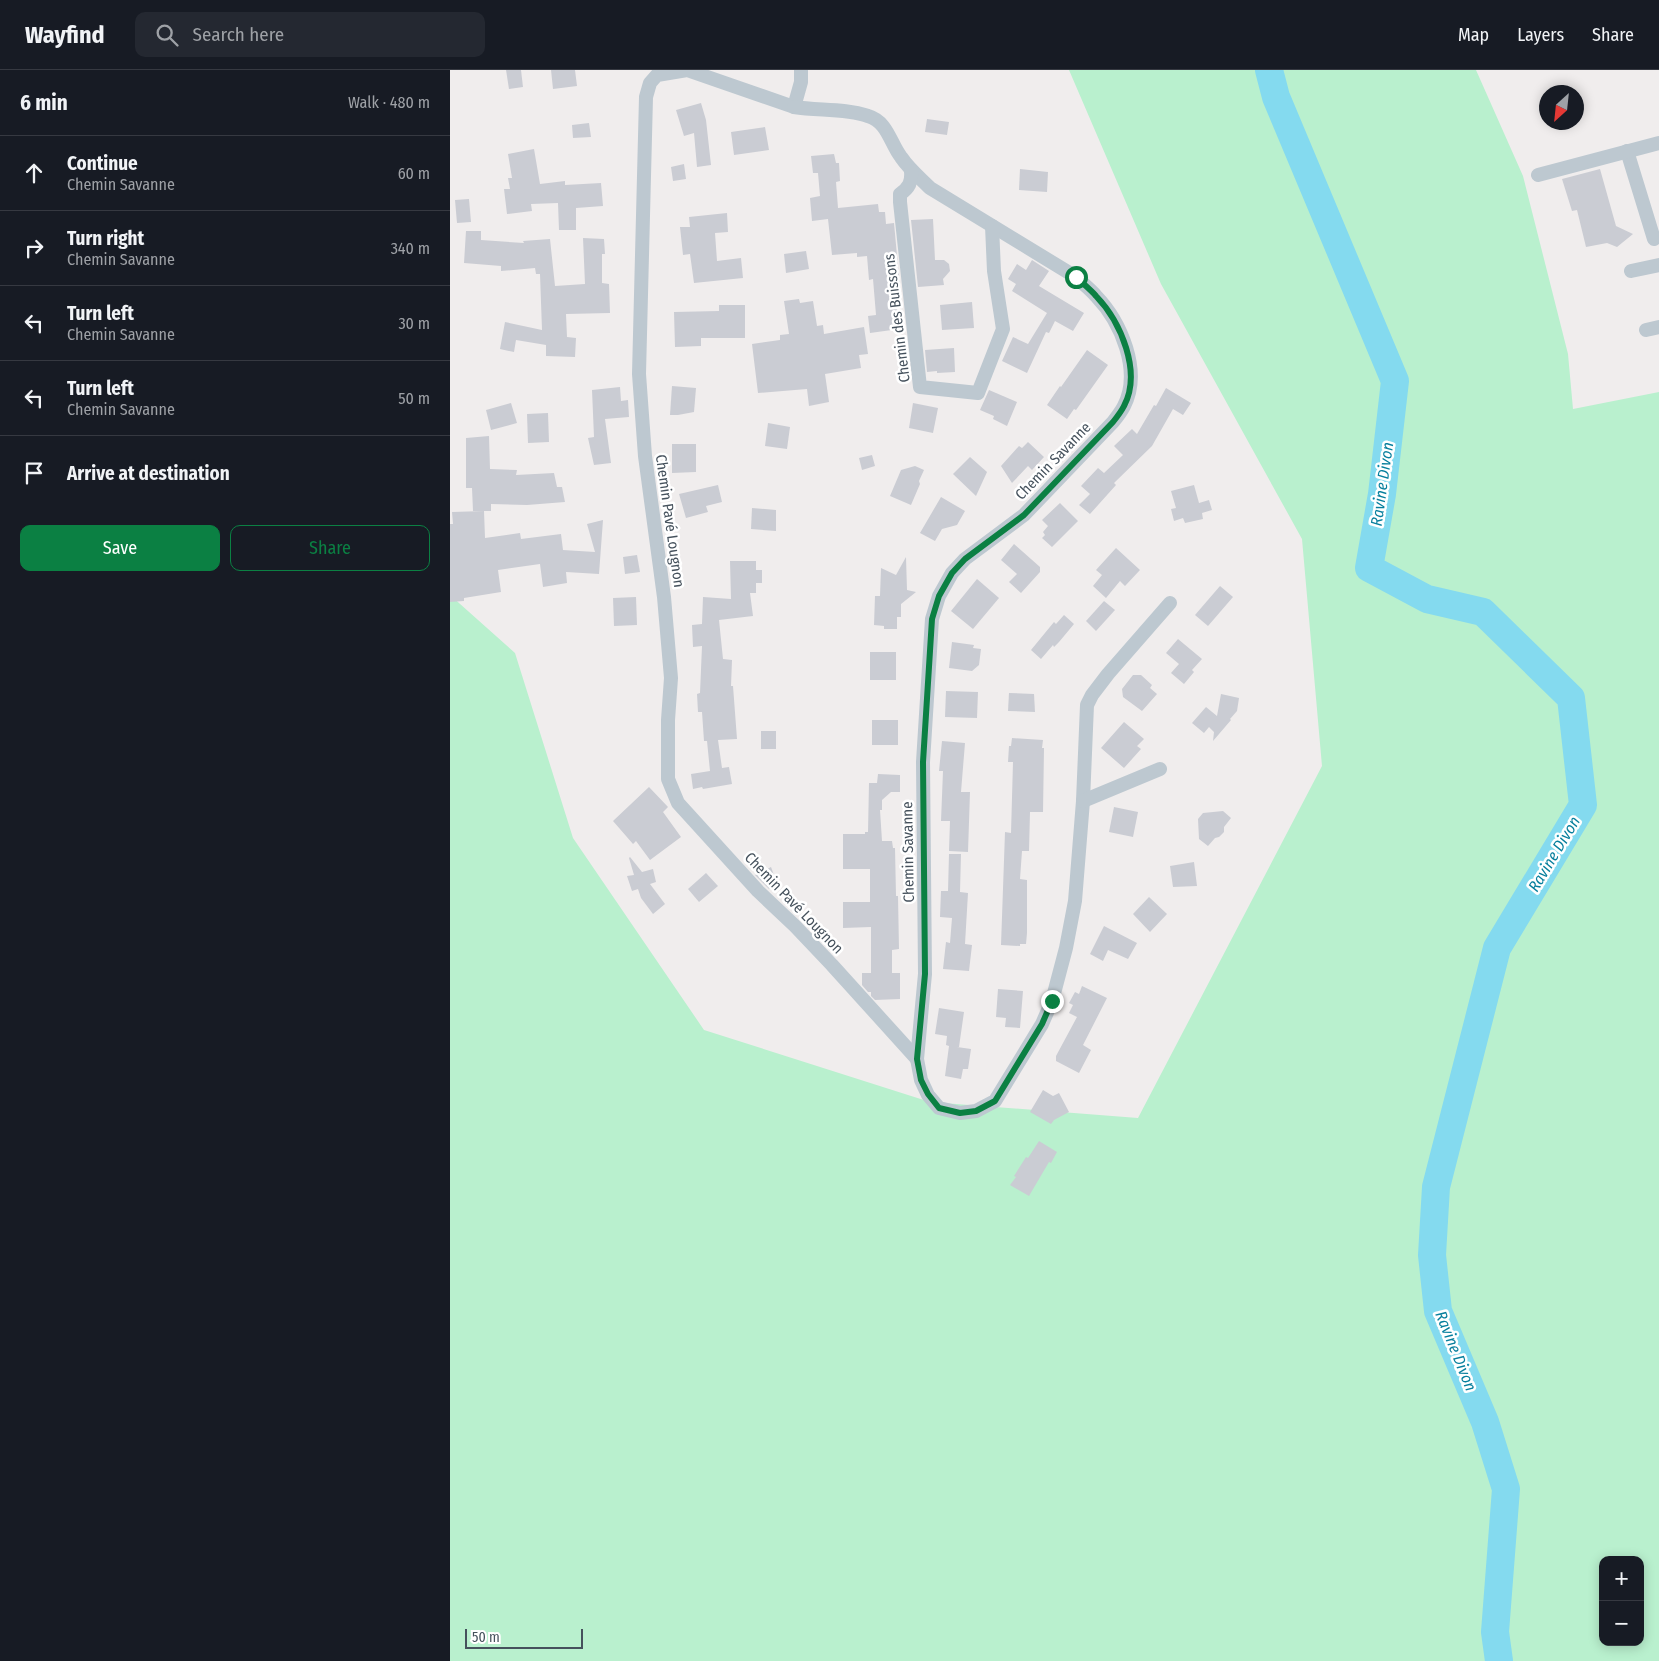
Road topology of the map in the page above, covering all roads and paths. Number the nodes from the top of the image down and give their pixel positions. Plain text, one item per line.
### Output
1 (643, 70) edge
2 (801, 70) edge
3 (657, 75) junction
4 (794, 107) junction
5 (1659, 143) edge
6 (1627, 151) junction
7 (911, 171) junction
8 (1538, 175) dead end
9 (992, 226) junction
10 (1654, 239) dead end
11 (1659, 264) edge
12 (1632, 271) dead end
13 (1170, 603) dead end
14 (1160, 770) dead end
15 (1083, 801) junction
16 (917, 1059) junction

1 - 3 street
2 - 4 street
3 - 4 street
3 - 16 street, Chemin Pavé Lougnon
4 - 7 street, Chemin Savanne
5 - 6 street
6 - 8 street
6 - 10 street
7 - 9 street, Chemin Savanne
7 - 9 street, Chemin des Buissons
9 - 16 street, Chemin Savanne
11 - 12 street
13 - 15 street, Chemin Savanne
14 - 15 street
15 - 16 street, Chemin Savanne

